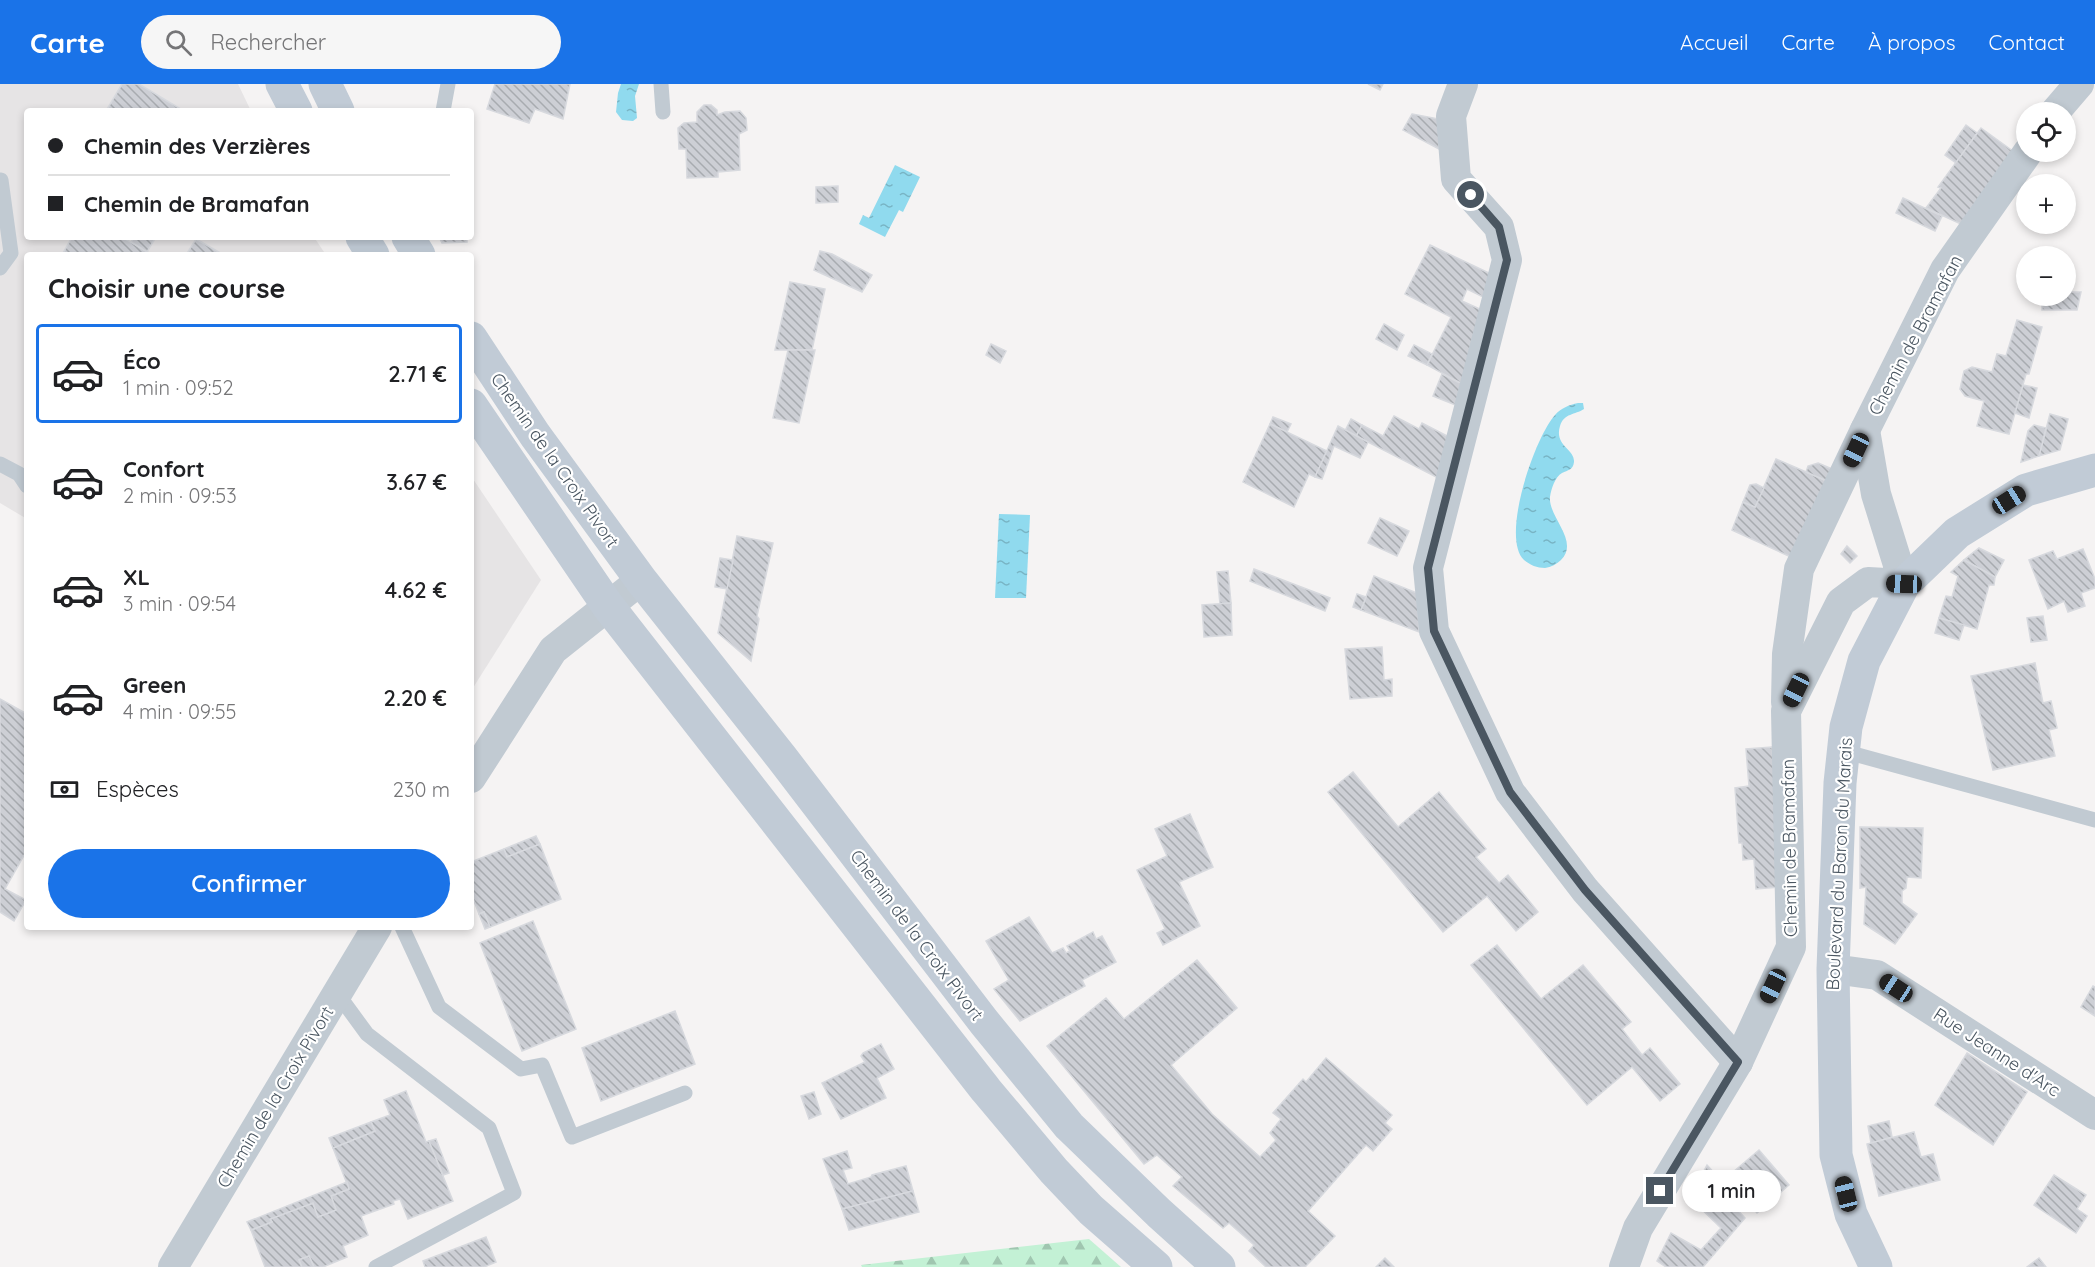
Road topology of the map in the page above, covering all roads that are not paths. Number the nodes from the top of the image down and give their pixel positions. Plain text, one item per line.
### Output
1 (282, 84) edge
2 (325, 84) edge
3 (448, 84) edge
4 (661, 84) edge
5 (1463, 84) edge
6 (2079, 84) edge
7 (2064, 102) edge
8 (294, 108) edge
9 (337, 108) edge
10 (444, 108) edge
11 (663, 112) dead end
12 (2021, 162) edge
13 (1, 180) edge
14 (0, 268) edge
15 (474, 343) edge
16 (474, 409) edge
17 (1865, 430) junction
18 (0, 464) edge
19 (2095, 470) edge
20 (24, 482) edge
21 (641, 580) junction
22 (1904, 584) junction
23 (608, 606) junction
24 (1786, 711) junction
25 (1844, 751) junction
26 (474, 773) edge
27 (2095, 820) edge
28 (374, 930) edge
29 (403, 930) edge
30 (1833, 969) junction
31 (337, 993) junction
32 (1738, 1062) junction
33 (685, 1093) dead end
34 (2095, 1115) edge
35 (173, 1267) edge
36 (376, 1267) edge
37 (1156, 1267) edge
38 (1219, 1267) edge
39 (1624, 1267) edge
40 (1876, 1267) edge

1 - 8 main road
2 - 9 main road
3 - 10 lane
4 - 11 lane
5 - 32 street
6 - 7 street
12 - 17 street, Chemin de Bramafan
13 - 14 lane
15 - 21 main road, Chemin de la Croix Pivort
16 - 23 main road, Chemin de la Croix Pivort
17 - 22 street, Chemin de Bramafan
17 - 24 street, Chemin de Bramafan
18 - 20 lane
19 - 22 main road, Boulevard du Baron du Marais
21 - 23 street
21 - 38 main road, Chemin de la Croix Pivort
22 - 24 street, Chemin de Bramafan
22 - 25 main road, Boulevard du Baron du Marais
23 - 26 street
23 - 37 main road, Chemin de la Croix Pivort
24 - 32 street, Chemin de Bramafan
25 - 27 lane
25 - 30 main road, Boulevard du Baron du Marais
28 - 31 street, Chemin de la Croix Pivort
29 - 33 lane
30 - 34 street, Rue Jeanne d'Arc
30 - 40 main road, Boulevard du Baron du Marais
31 - 35 street, Chemin de la Croix Pivort
31 - 36 lane
32 - 39 street, Chemin de Bramafan

